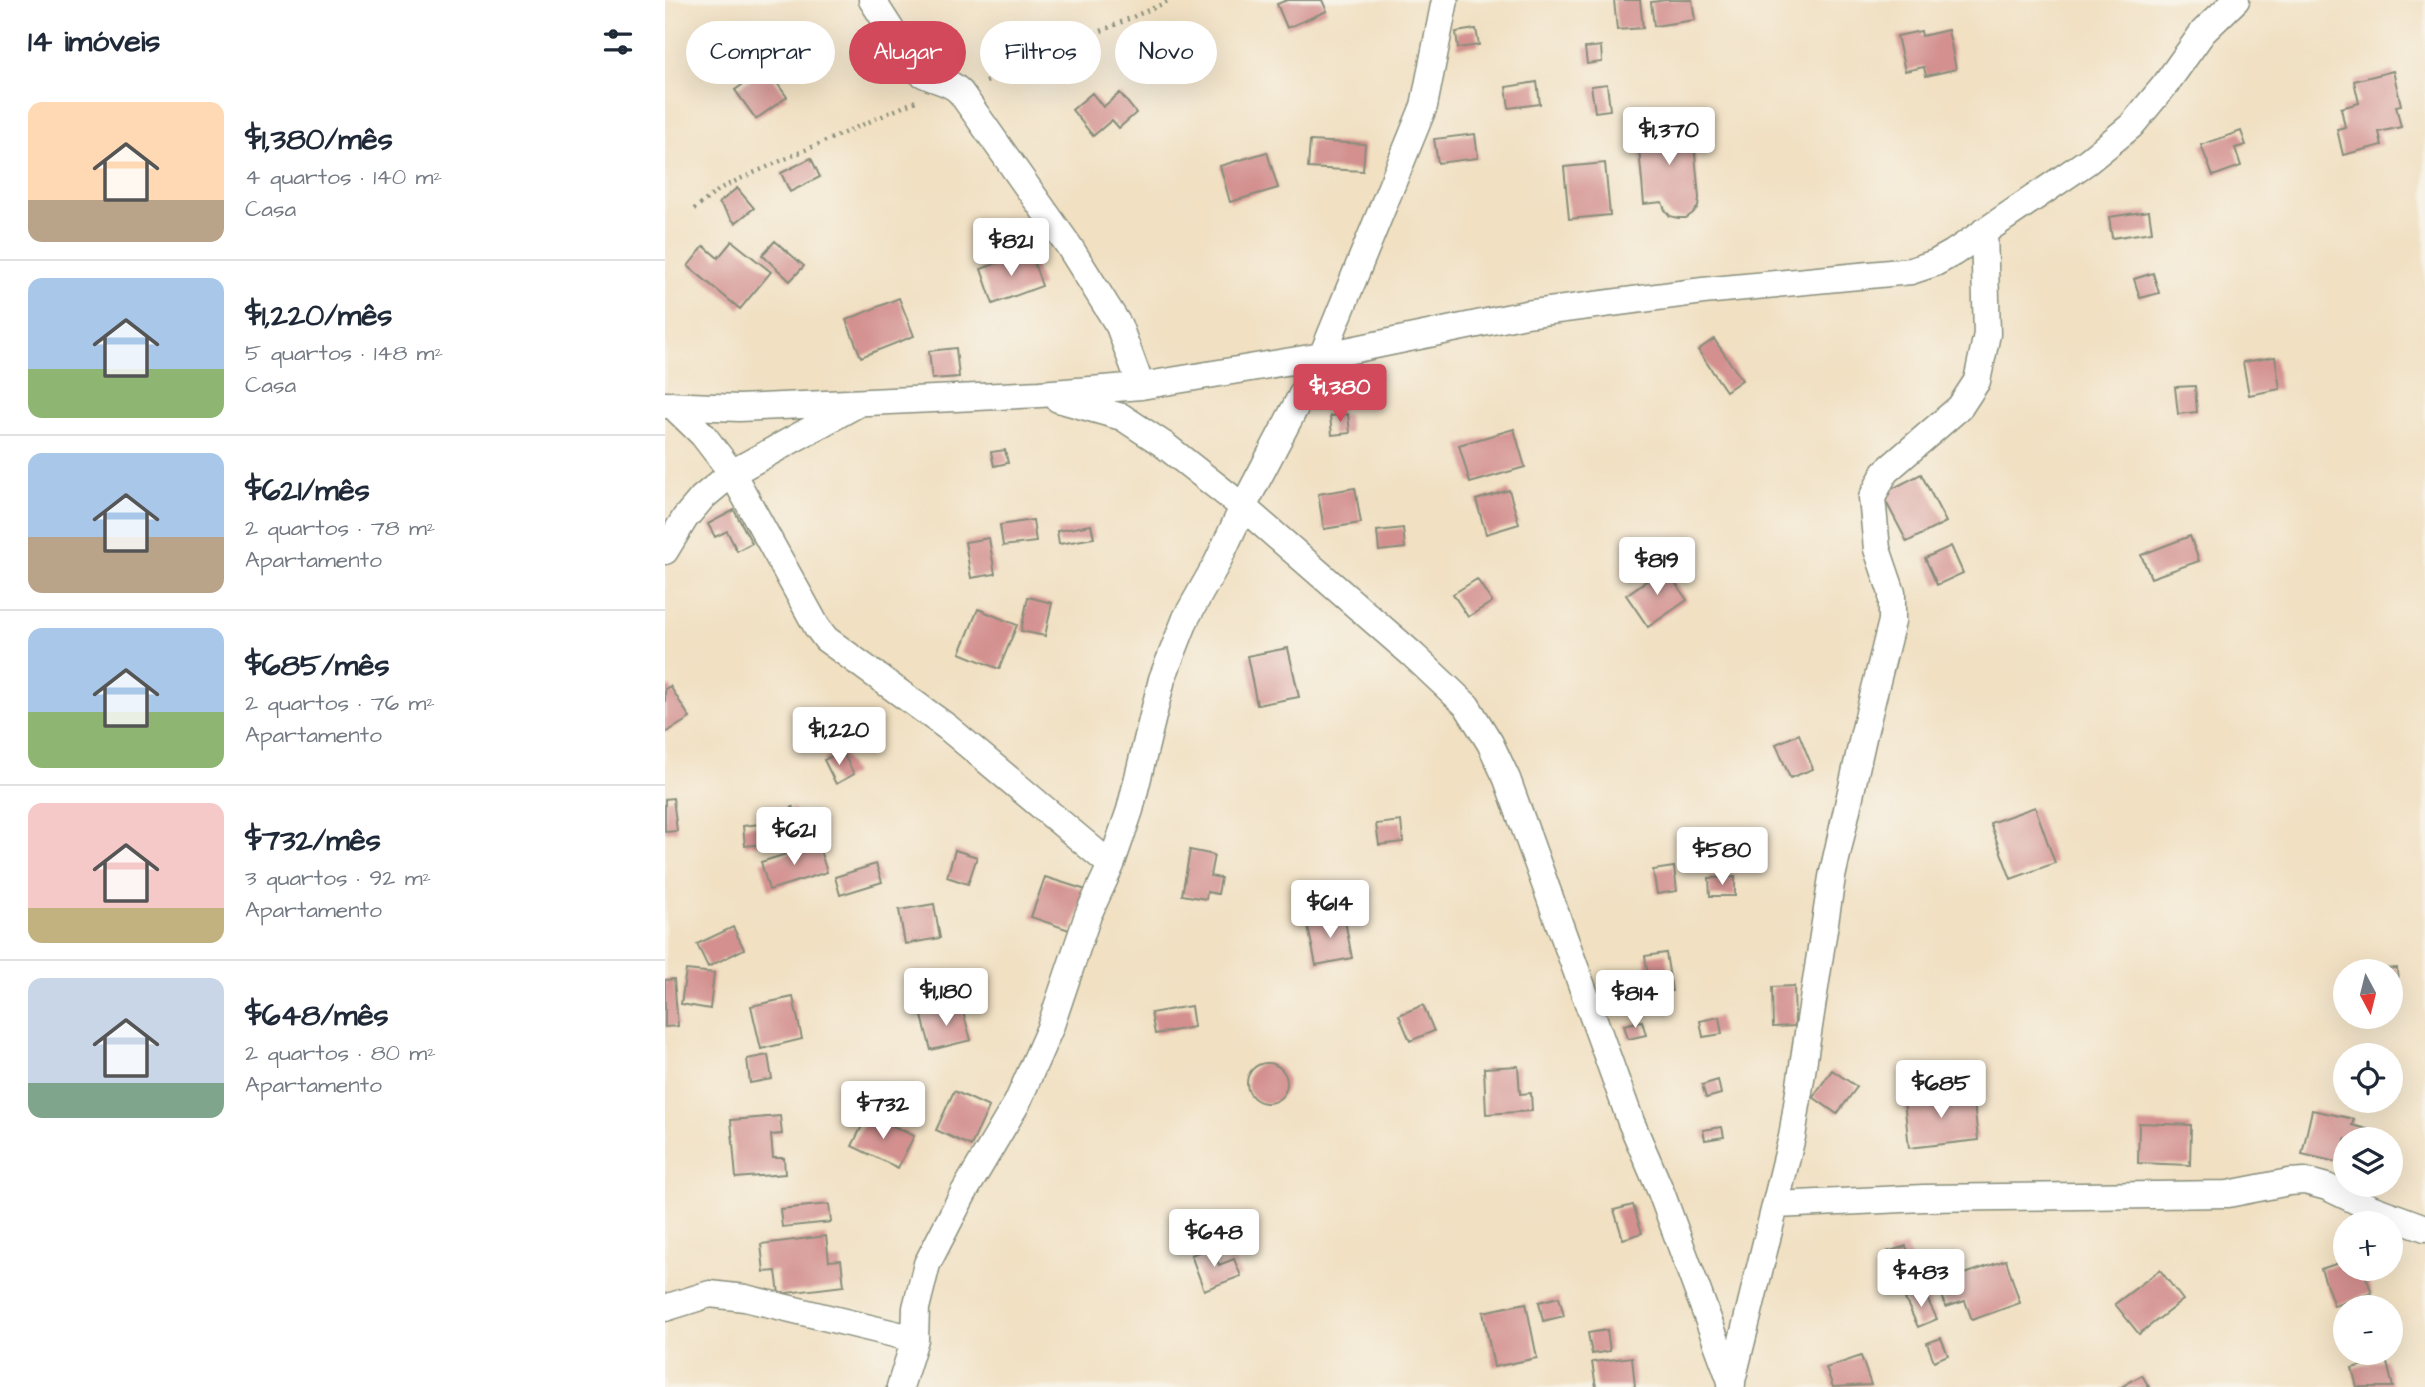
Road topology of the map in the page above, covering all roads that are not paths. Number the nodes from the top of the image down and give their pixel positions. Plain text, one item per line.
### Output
1 (872, 0) edge
2 (1445, 0) edge
3 (2236, 0) edge
4 (1984, 231) junction
5 (1322, 356) junction
6 (1142, 386) junction
7 (1039, 394) junction
8 (863, 401) junction
9 (669, 405) edge
10 (732, 473) junction
11 (1243, 507) junction
12 (665, 551) edge
13 (1111, 865) junction
14 (1776, 1205) junction
15 (2425, 1228) edge
16 (665, 1308) edge
17 (915, 1339) junction
18 (1731, 1385) edge
19 (899, 1387) edge

1 - 6 street
2 - 5 street
3 - 4 street
4 - 5 street
4 - 14 street
5 - 6 street
5 - 11 street
6 - 7 street
7 - 8 street
7 - 11 street
8 - 9 street
8 - 10 street
9 - 10 street
10 - 12 street
10 - 13 street
11 - 13 street
11 - 18 street
13 - 17 street
14 - 15 street
14 - 18 street
16 - 17 street
17 - 19 street

